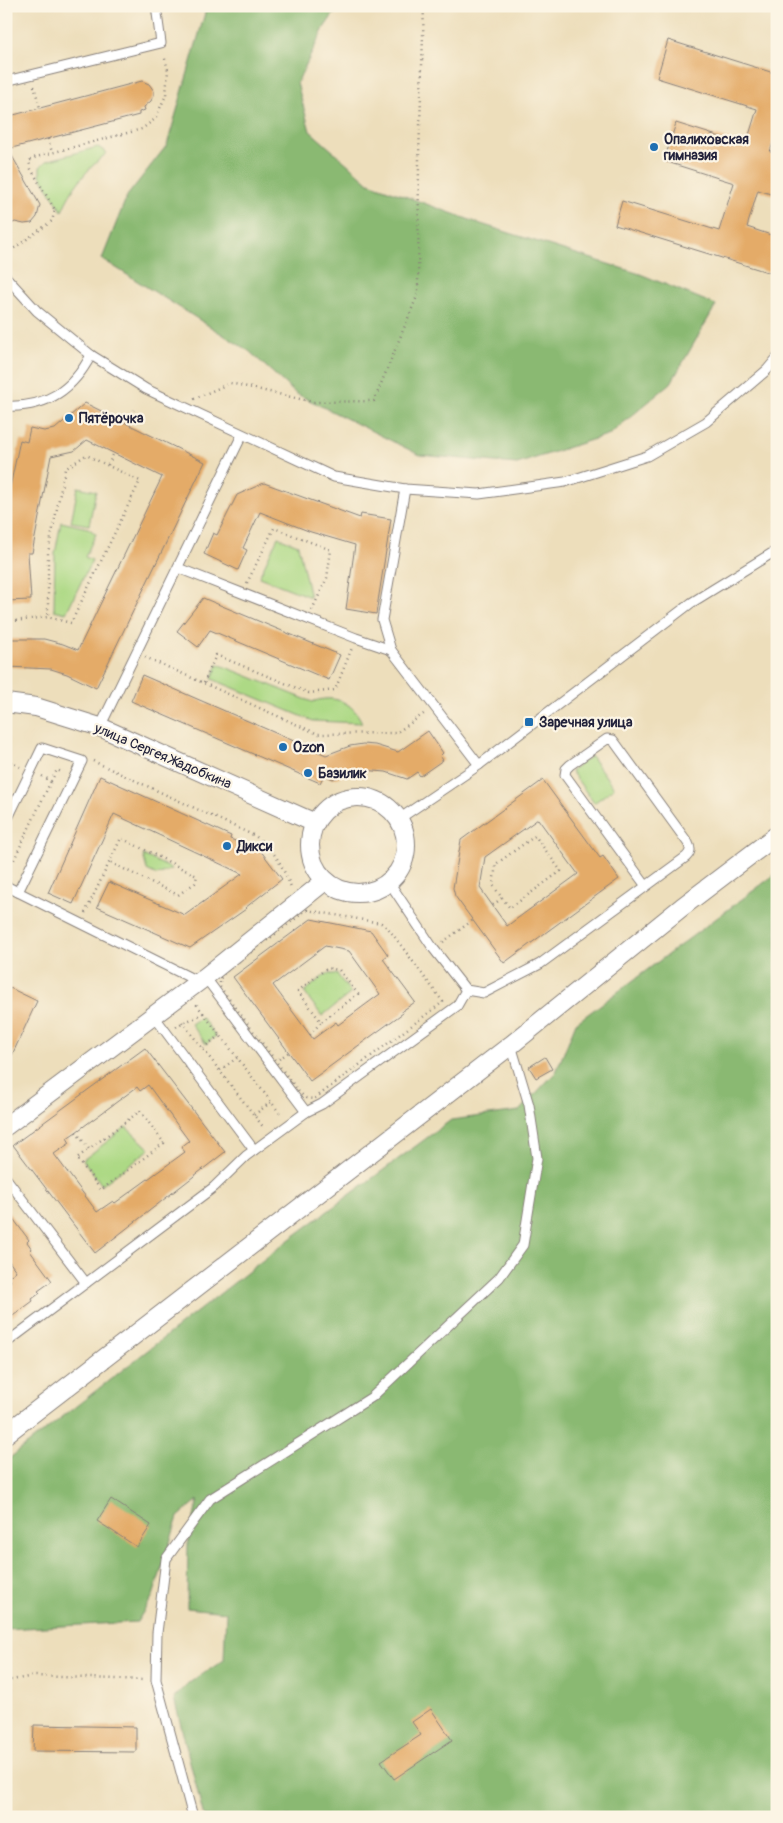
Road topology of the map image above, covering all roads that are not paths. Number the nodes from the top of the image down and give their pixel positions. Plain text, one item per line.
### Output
1 (156, 6) edge
2 (6, 81) edge
3 (6, 277) edge
4 (91, 354) junction
5 (777, 358) edge
6 (6, 406) edge
7 (242, 435) junction
8 (404, 489) junction
9 (777, 550) edge
10 (178, 568) junction
11 (391, 650) junction
12 (6, 703) edge
13 (100, 727) junction
14 (480, 765) junction
15 (399, 819) junction
16 (6, 822) edge
17 (315, 823) junction
18 (777, 835) edge
19 (325, 881) junction
20 (389, 882) junction
21 (6, 886) edge
22 (646, 886) junction
23 (18, 892) junction
24 (210, 984) junction
25 (466, 990) junction
26 (159, 1022) junction
27 (511, 1045) junction
28 (306, 1112) junction
29 (6, 1126) edge
30 (254, 1150) junction
31 (6, 1178) edge
32 (86, 1283) junction
33 (6, 1343) edge
34 (6, 1434) edge
35 (193, 1817) edge

1 - 2 lane
3 - 4 lane
4 - 6 lane
4 - 7 lane
5 - 8 lane
7 - 8 lane
7 - 10 lane
8 - 11 lane
9 - 14 lane
10 - 11 lane
10 - 13 lane
11 - 14 lane
12 - 13 street, улица Сергея Жадобкина
13 - 17 street, улица Сергея Жадобкина
14 - 15 lane
15 - 17 street
15 - 20 street
16 - 23 lane
17 - 19 street
18 - 27 street
19 - 20 street
19 - 24 street
20 - 25 lane
21 - 23 lane
22 - 22 lane
22 - 25 lane
23 - 24 lane
24 - 26 street
24 - 28 lane
25 - 28 lane
26 - 29 street
26 - 30 lane
27 - 34 street
27 - 35 lane
28 - 30 lane
30 - 32 lane
31 - 32 lane
32 - 33 lane

